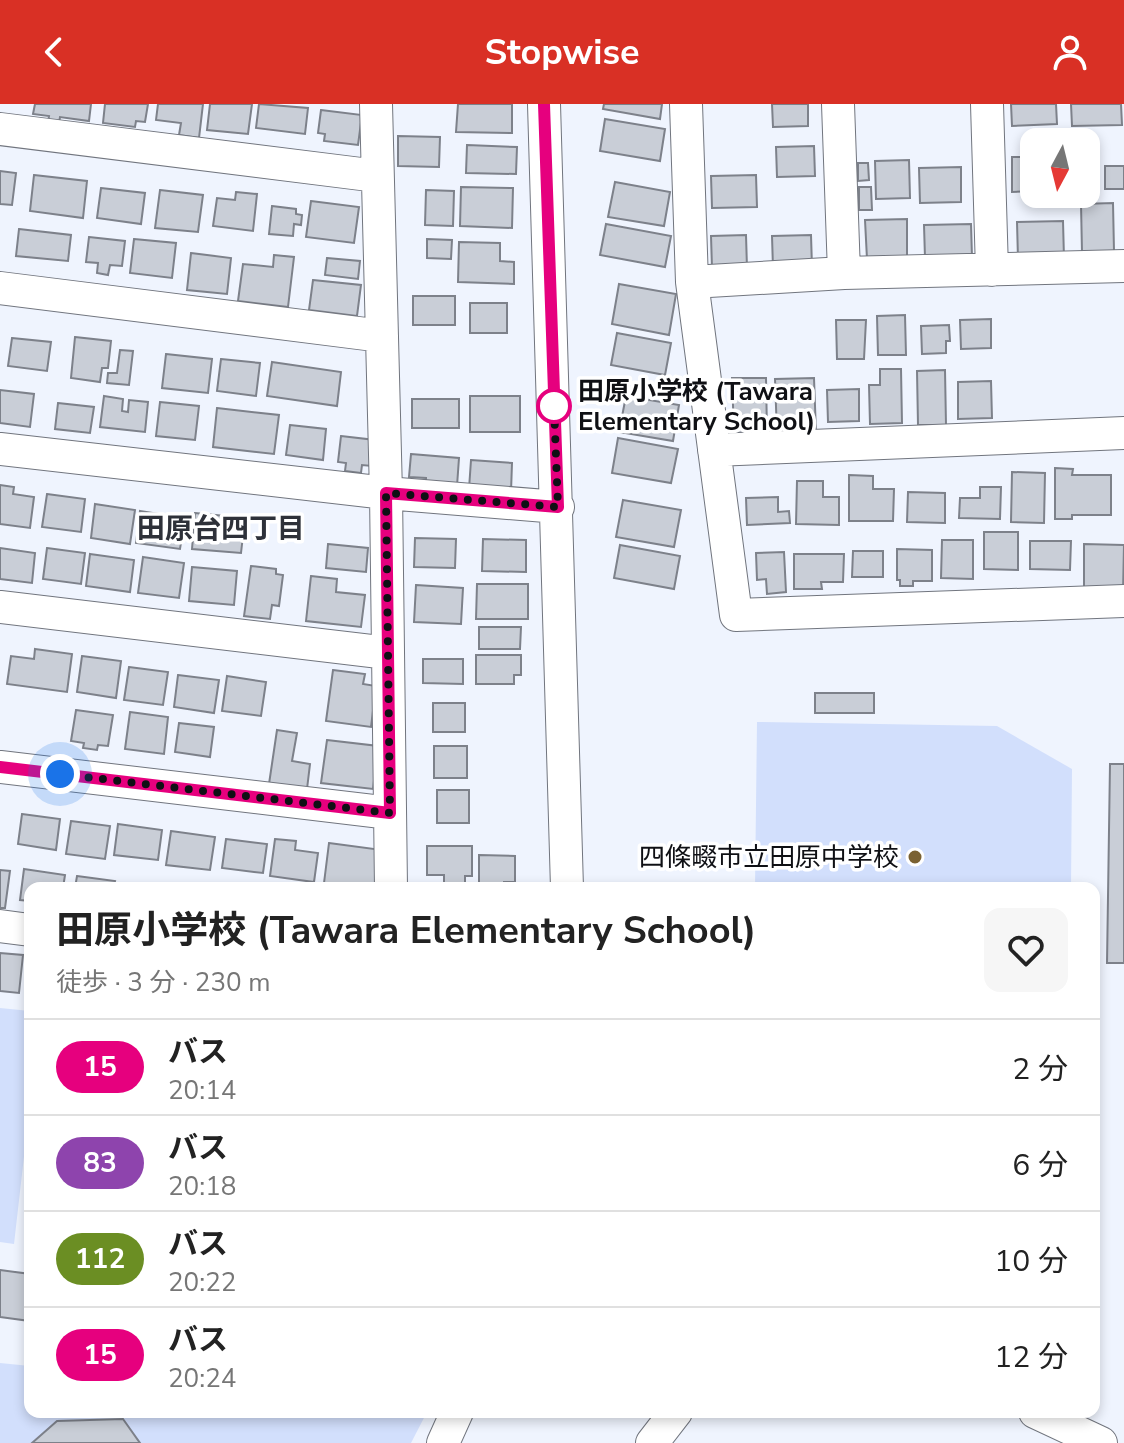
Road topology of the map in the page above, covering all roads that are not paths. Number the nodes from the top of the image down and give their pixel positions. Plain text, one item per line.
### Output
1 (376, 104) edge
2 (544, 104) edge
3 (686, 104) edge
4 (838, 104) edge
5 (987, 104) edge
6 (0, 129) edge
7 (377, 176) junction
8 (1124, 266) edge
9 (992, 270) junction
10 (844, 273) junction
11 (692, 282) junction
12 (0, 288) edge
13 (382, 336) junction
14 (1124, 433) edge
15 (0, 449) edge
16 (714, 450) junction
17 (386, 493) junction
18 (558, 507) junction
19 (1124, 601) edge
20 (0, 607) edge
21 (388, 653) junction
22 (0, 767) edge
23 (390, 813) junction
24 (391, 882) edge
25 (567, 882) edge
26 (0, 926) edge
27 (24, 929) edge
28 (454, 1418) edge
29 (671, 1418) edge
30 (1048, 1418) edge
31 (443, 1443) edge
32 (652, 1443) edge
33 (1101, 1443) edge

1 - 7 street
2 - 18 street
3 - 11 street
4 - 10 street
5 - 9 street
6 - 7 street
7 - 13 street
8 - 9 street
9 - 10 street
10 - 11 street
11 - 16 street
12 - 13 street
13 - 17 street
14 - 16 street
15 - 17 street
16 - 19 street
17 - 18 street
17 - 21 street
18 - 25 street
20 - 21 street
21 - 23 street
22 - 23 street
23 - 24 street
26 - 27 street
28 - 31 street
29 - 32 street
30 - 33 street

